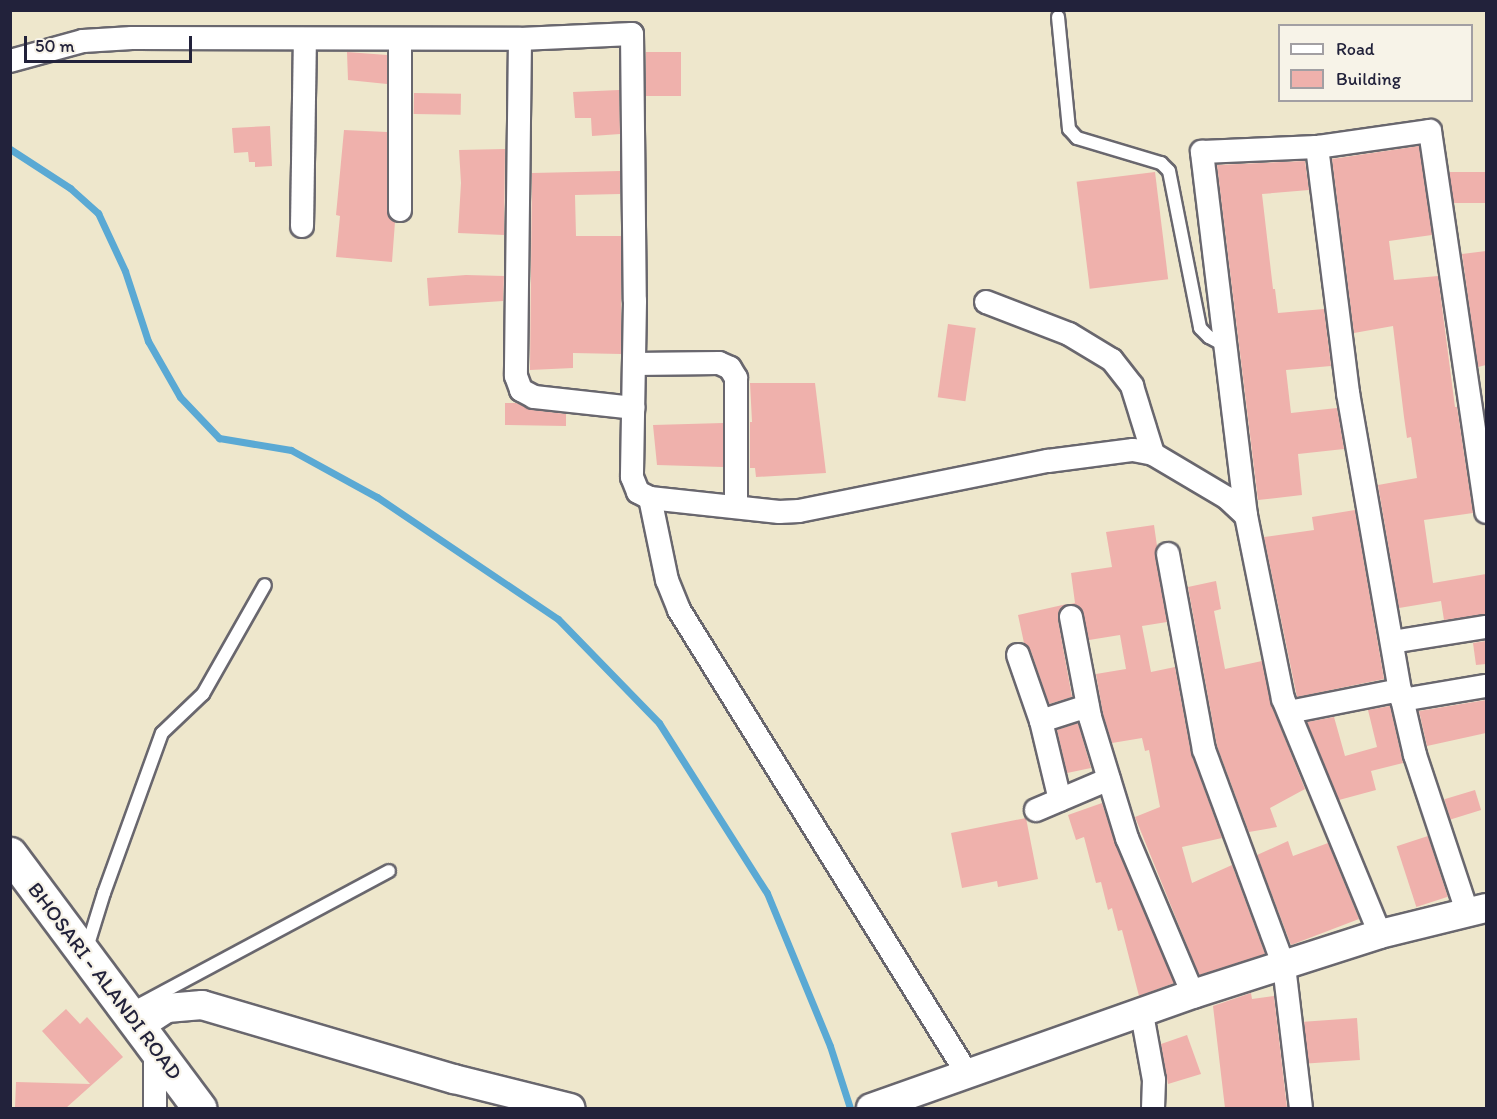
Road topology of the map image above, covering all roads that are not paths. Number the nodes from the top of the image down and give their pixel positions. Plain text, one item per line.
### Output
1 (1058, 17) dead end
2 (305, 39) junction
3 (400, 39) junction
4 (520, 39) junction
5 (10, 61) edge
6 (1317, 147) junction
7 (400, 210) dead end
8 (302, 226) dead end
9 (986, 302) dead end
10 (1226, 346) junction
11 (634, 364) junction
12 (633, 408) junction
13 (1153, 454) junction
14 (650, 498) junction
15 (736, 507) junction
16 (1486, 512) edge
17 (1246, 516) junction
18 (1168, 554) dead end
19 (265, 585) dead end
20 (1071, 617) dead end
21 (1486, 627) edge
22 (1392, 642) junction
23 (1018, 655) dead end
24 (1486, 686) edge
25 (1401, 695) junction
26 (1088, 706) junction
27 (1289, 712) junction
28 (1041, 721) junction
29 (1109, 780) junction
30 (1060, 800) junction
31 (1036, 810) dead end
32 (14, 861) edge
33 (389, 871) dead end
34 (1477, 911) edge
35 (1380, 934) junction
36 (85, 954) junction
37 (1284, 966) junction
38 (1193, 994) junction
39 (1142, 1014) junction
40 (140, 1029) junction
41 (968, 1075) junction
42 (155, 1108) edge
43 (199, 1108) edge
44 (570, 1108) edge
45 (871, 1108) edge
46 (1153, 1108) edge
47 (1301, 1108) edge

1 - 10 lane
2 - 3 street
2 - 5 street
2 - 8 street
3 - 4 street
3 - 7 street
4 - 11 street
4 - 12 street
6 - 10 street
6 - 16 street
6 - 22 street
9 - 13 street
10 - 17 street
11 - 12 street
11 - 15 street
12 - 14 street
13 - 15 street
13 - 17 street
14 - 15 street
14 - 41 street
17 - 27 street
18 - 37 street
19 - 36 lane
20 - 26 street
21 - 22 street
22 - 25 street
23 - 28 street
24 - 25 street
25 - 27 street
25 - 34 street
26 - 28 street
26 - 29 street
27 - 35 street
28 - 30 street
29 - 30 street
29 - 38 street
30 - 31 street
32 - 36 main road, BHOSARI - ALANDI ROAD
33 - 40 lane
34 - 35 street
35 - 37 street
36 - 40 main road, BHOSARI - ALANDI ROAD
37 - 38 street
37 - 47 street
38 - 39 street
39 - 41 street
39 - 46 street
40 - 42 street
40 - 43 main road, BHOSARI - ALANDI ROAD
40 - 44 street
41 - 45 street

